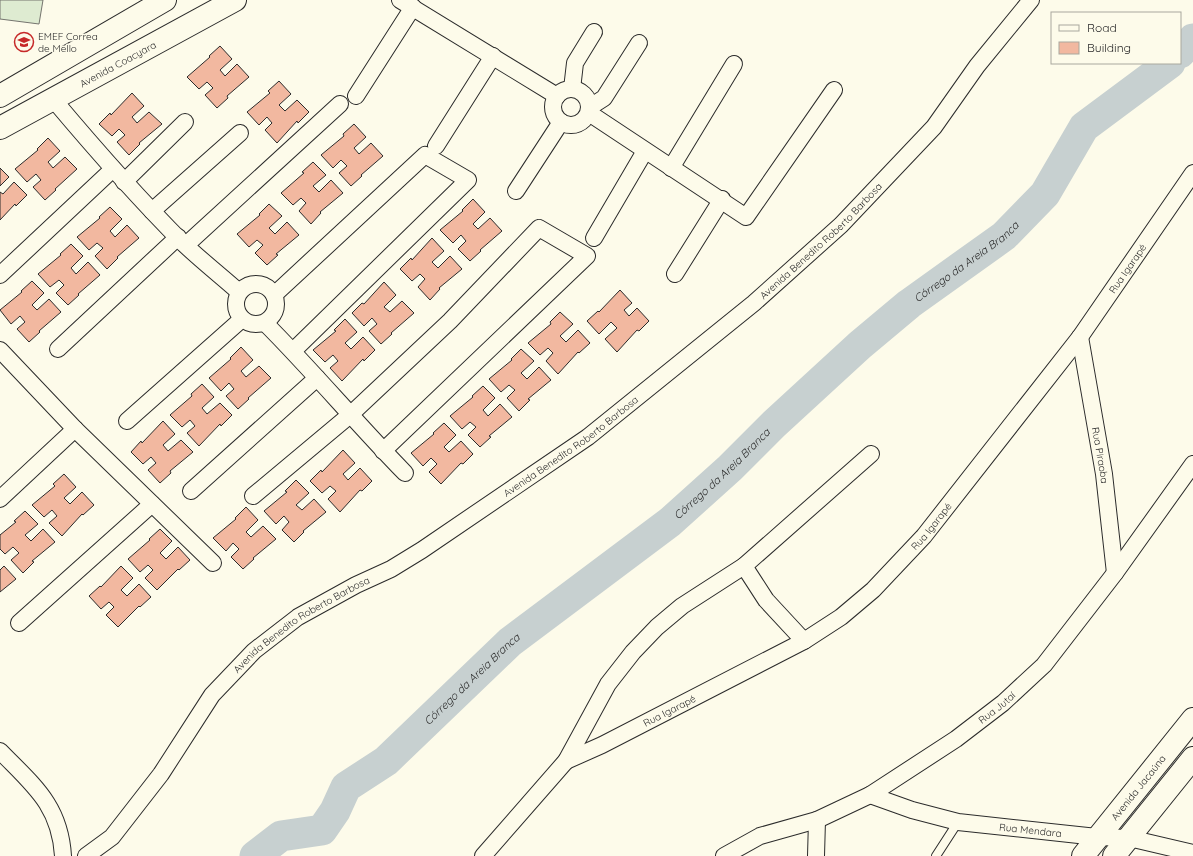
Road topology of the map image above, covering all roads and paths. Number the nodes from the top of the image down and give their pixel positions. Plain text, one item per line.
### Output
1 (165, 0) edge
2 (235, 0) edge
3 (1031, 0) edge
4 (407, 4) edge
5 (594, 32) dead end
6 (639, 43) dead end
7 (493, 56) junction
8 (734, 64) dead end
9 (572, 89) junction
10 (834, 90) dead end
11 (0, 96) edge
12 (356, 96) dead end
13 (557, 96) junction
14 (53, 99) junction
15 (340, 104) dead end
16 (589, 110) junction
17 (185, 122) dead end
18 (561, 122) junction
19 (0, 128) edge
20 (240, 133) dead end
21 (436, 146) dead end
22 (645, 151) junction
23 (671, 168) junction
24 (113, 169) junction
25 (1193, 173) edge
26 (124, 182) junction
27 (516, 191) dead end
28 (722, 199) junction
29 (152, 211) junction
30 (594, 238) dead end
31 (182, 241) junction
32 (675, 274) dead end
33 (0, 275) edge
34 (239, 292) junction
35 (274, 295) junction
36 (242, 319) junction
37 (265, 323) junction
38 (1080, 337) junction
39 (58, 349) dead end
40 (293, 351) junction
41 (2, 356) edge
42 (317, 378) junction
43 (350, 415) junction
44 (127, 421) dead end
45 (75, 429) junction
46 (383, 451) junction
47 (871, 454) dead end
48 (1193, 464) edge
49 (405, 473) dead end
50 (191, 491) dead end
51 (253, 496) dead end
52 (0, 499) edge
53 (152, 504) junction
54 (213, 563) dead end
55 (744, 566) junction
56 (1115, 574) junction
57 (19, 623) dead end
58 (804, 641) junction
59 (1193, 719) edge
60 (0, 751) edge
61 (1193, 758) edge
62 (566, 761) junction
63 (870, 795) junction
64 (817, 820) junction
65 (958, 822) junction
66 (1098, 837) junction
67 (1129, 838) junction
68 (1193, 853) edge
69 (63, 856) edge
70 (86, 856) edge
71 (483, 856) edge
72 (724, 856) edge
73 (816, 856) edge
74 (936, 856) edge
75 (1083, 856) edge
76 (1114, 856) edge

1 - 11 street
2 - 14 street, Avenida Coacyara
3 - 70 street, Avenida Benedito Roberto Barbosa
4 - 7 street
4 - 12 street
5 - 9 street
6 - 16 street
7 - 13 street
7 - 21 street
8 - 23 street
9 - 13 street
9 - 16 street
10 - 28 street
13 - 18 street
14 - 19 street, Avenida Coacyara
14 - 24 street
15 - 31 street
16 - 18 street
16 - 22 street
17 - 26 street
18 - 27 street
20 - 29 street
22 - 23 street
22 - 30 street
23 - 28 street
24 - 26 street
24 - 33 street
25 - 38 street, Rua Igarapé
26 - 29 street
28 - 32 street
29 - 31 street
31 - 34 street
31 - 39 street
34 - 35 street
34 - 36 street
35 - 37 street
35 - 40 street
36 - 37 street
36 - 44 street
37 - 40 street
38 - 56 street, Rua Piraoba
38 - 58 street, Rua Igarapé
40 - 42 street
41 - 45 street
42 - 43 street
42 - 50 street
43 - 46 street
43 - 46 street
43 - 51 street
45 - 52 street
45 - 53 street
46 - 49 street
47 - 55 street, Rua Igarapé
48 - 56 street, Rua Jutaí
53 - 54 street
53 - 57 street
55 - 58 street
55 - 62 street, Rua Igarapé
56 - 63 street, Rua Jutaí
58 - 62 street, Rua Igarapé
59 - 66 street, Avenida Jacaúna
60 - 69 street
61 - 67 street
62 - 71 street, Rua Igarapé
63 - 64 street, Rua Jutaí
63 - 65 street, Rua Mendara
64 - 72 street, Rua Jutaí
64 - 73 street
65 - 66 street, Rua Mendara
65 - 74 lane
66 - 67 street, Rua Mendara
66 - 75 street, Avenida Jacaúna
67 - 68 street, Rua Mendara
67 - 76 street

